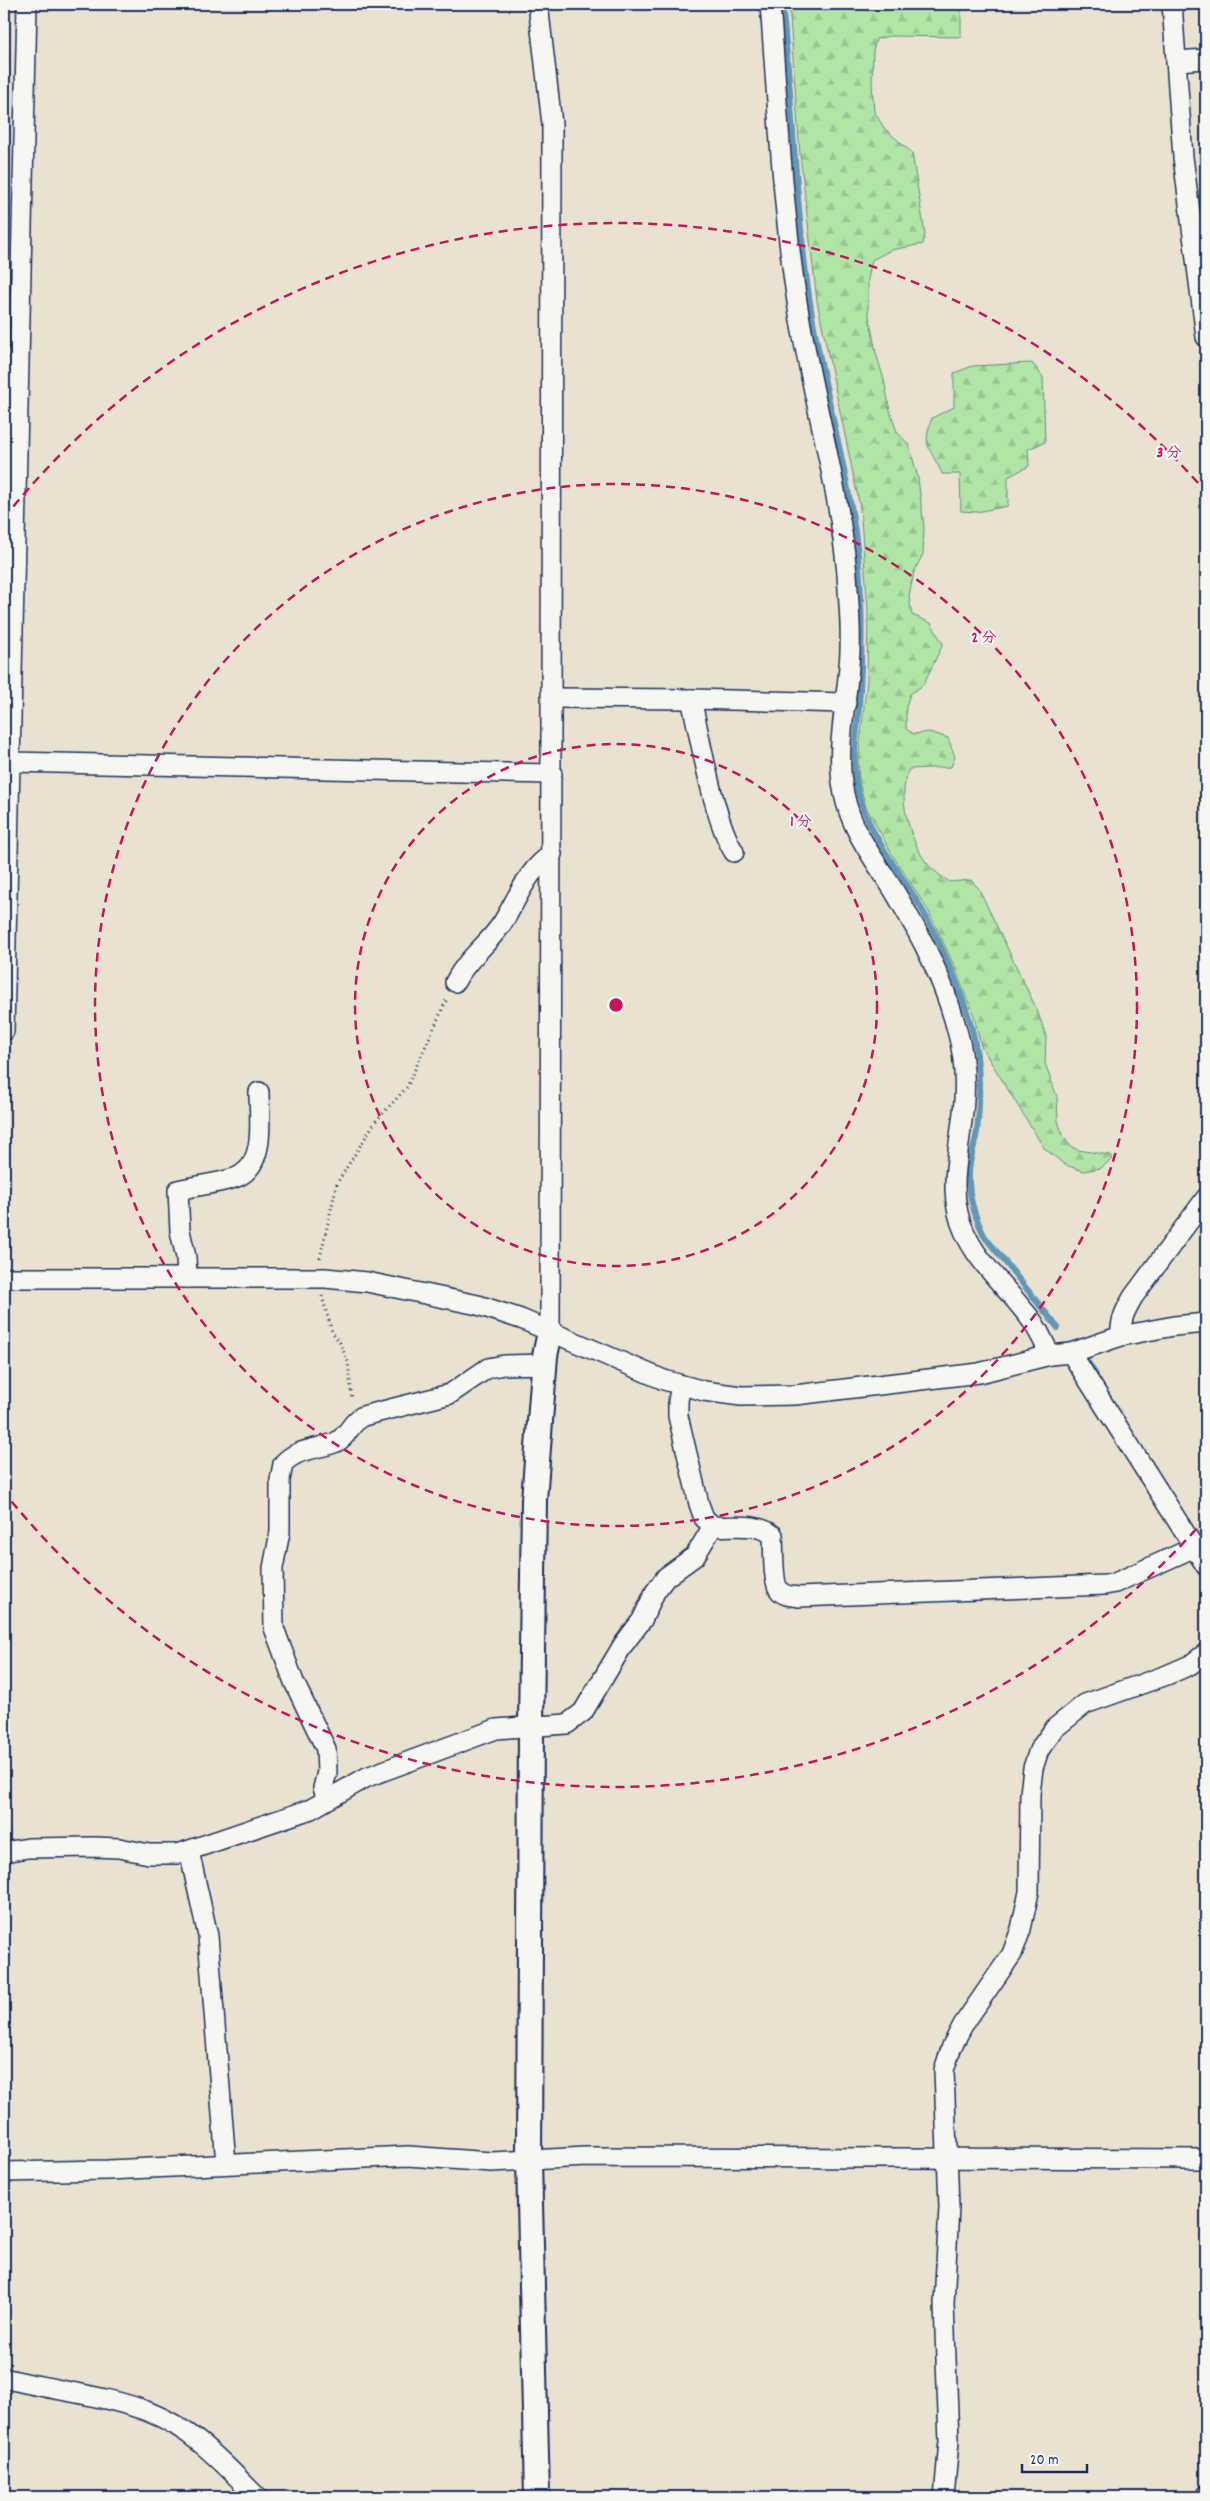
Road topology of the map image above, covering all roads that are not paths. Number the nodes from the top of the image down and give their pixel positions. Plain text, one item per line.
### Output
1 (26, 4) edge
2 (538, 4) edge
3 (770, 4) edge
4 (1172, 4) edge
5 (1206, 59) edge
6 (1176, 61) junction
7 (1206, 338) edge
8 (552, 698) junction
9 (690, 699) junction
10 (846, 703) junction
11 (8, 769) edge
12 (552, 774) junction
13 (734, 852) dead end
14 (552, 854) junction
15 (455, 982) road end
16 (4, 1031) edge
17 (259, 1092) dead end
18 (1206, 1198) edge
19 (4, 1278) edge
20 (187, 1278) junction
21 (1206, 1323) edge
22 (550, 1332) junction
23 (1121, 1336) junction
24 (1071, 1353) junction
25 (1050, 1355) junction
26 (544, 1364) junction
27 (682, 1385) junction
28 (713, 1526) junction
29 (1195, 1547) junction
30 (1206, 1566) edge
31 (1206, 1653) edge
32 (531, 1727) junction
33 (327, 1799) junction
34 (189, 1851) junction
35 (4, 1852) edge
36 (948, 2158) junction
37 (1206, 2159) edge
38 (530, 2160) junction
39 (226, 2164) junction
40 (4, 2172) edge
41 (4, 2378) edge
42 (257, 2497) edge
43 (537, 2497) edge
44 (944, 2497) edge

1 - 11 street
2 - 8 street
3 - 10 street
4 - 6 street
5 - 6 street
6 - 7 street
8 - 9 street
8 - 12 street
9 - 10 street
9 - 13 street
10 - 25 street
11 - 12 street
11 - 16 street
12 - 14 street
14 - 15 street
14 - 22 street
17 - 20 street
18 - 23 street
19 - 20 street
20 - 22 street
21 - 23 street
22 - 26 street
22 - 27 street
23 - 24 street
24 - 25 street
24 - 29 street
25 - 27 street
26 - 32 street
26 - 33 street
27 - 28 street
28 - 29 street
28 - 32 street
29 - 30 street
31 - 36 street
32 - 33 street
32 - 38 street
33 - 34 street
34 - 35 street
34 - 39 street
36 - 37 street
36 - 38 street
36 - 44 street
38 - 39 street
38 - 43 street
39 - 40 street
41 - 42 street

